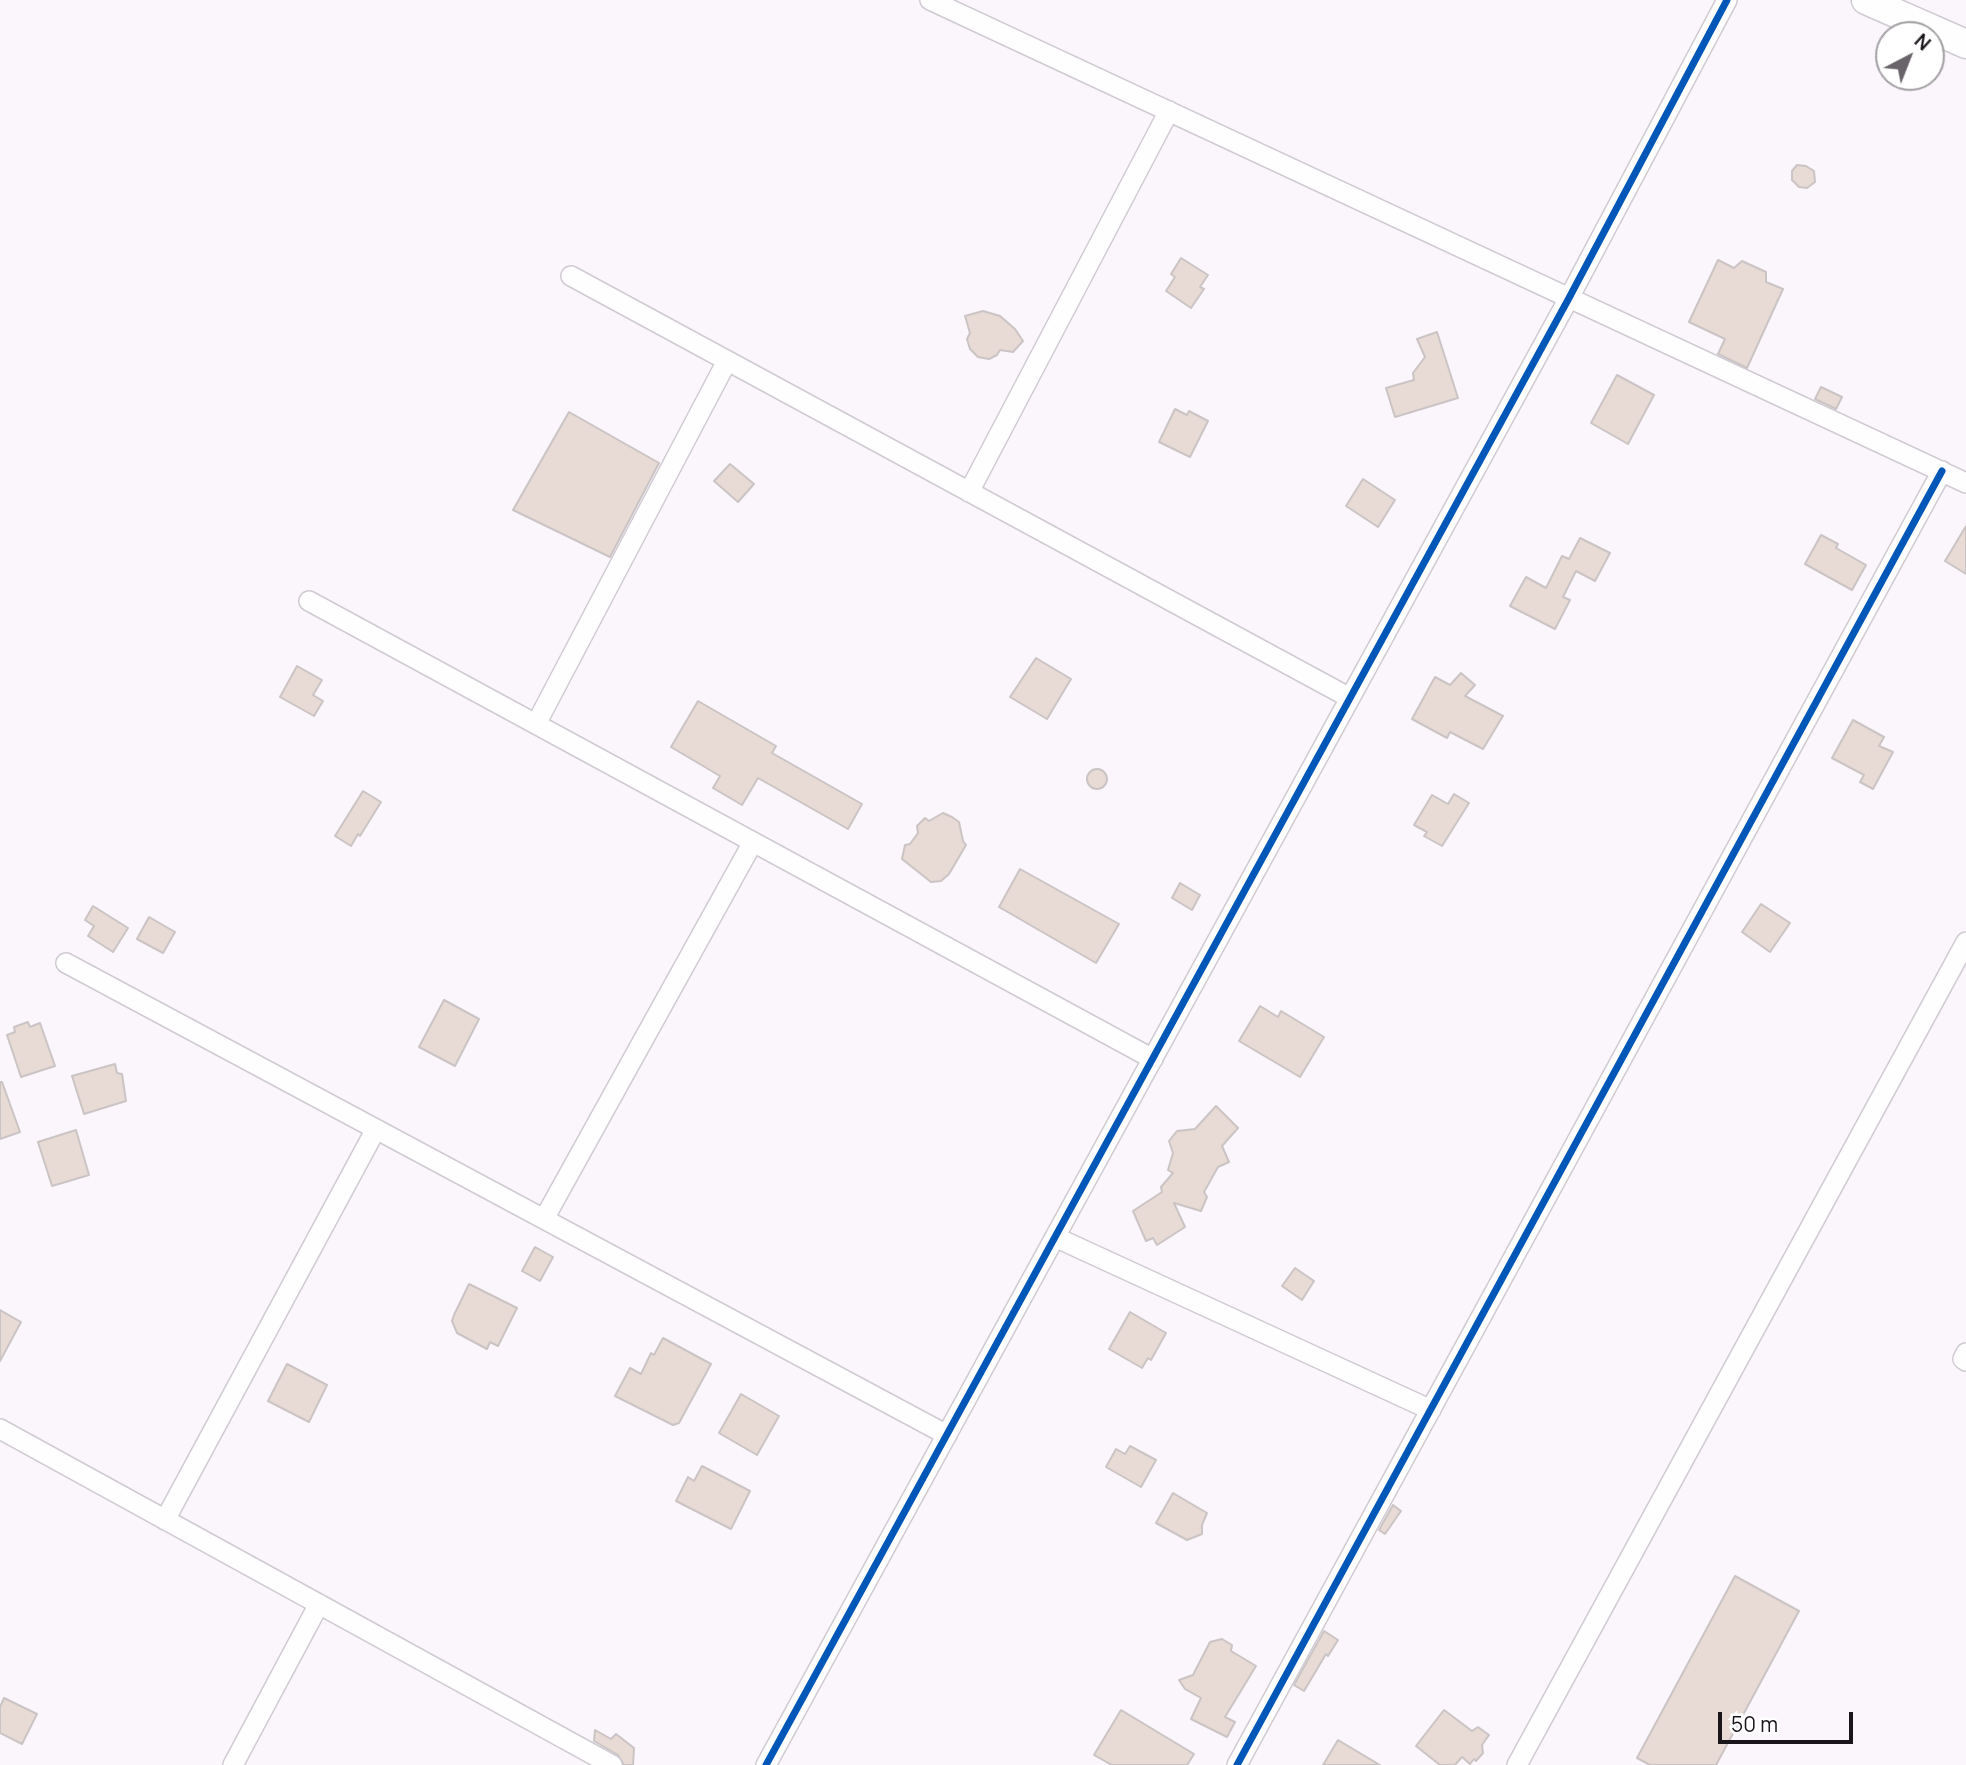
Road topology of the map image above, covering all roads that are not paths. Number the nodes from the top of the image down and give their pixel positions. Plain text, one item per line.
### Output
1 (930, 0) edge
2 (1727, 0) edge
3 (1866, 0) edge
4 (1966, 44) edge
5 (1168, 111) junction
6 (571, 276) dead end
7 (1569, 298) junction
8 (727, 361) junction
9 (1942, 471) junction
10 (1966, 482) edge
11 (969, 492) junction
12 (309, 601) dead end
13 (1350, 698) junction
14 (536, 724) junction
15 (753, 842) junction
16 (1966, 942) edge
17 (66, 963) dead end
18 (1153, 1059) junction
19 (376, 1129) junction
20 (544, 1219) junction
21 (1055, 1237) junction
22 (1966, 1353) edge
23 (1966, 1361) edge
24 (1431, 1410) junction
25 (0, 1429) edge
26 (947, 1435) junction
27 (165, 1520) junction
28 (319, 1604) junction
29 (233, 1765) edge
30 (612, 1765) edge
31 (766, 1765) edge
32 (1237, 1765) edge
33 (1517, 1765) edge

1 - 5 street
2 - 7 street
3 - 4 main road
5 - 7 street
5 - 11 street
6 - 8 street
7 - 9 street
7 - 13 street
8 - 11 street
8 - 14 street
9 - 10 street
9 - 24 street
11 - 13 street
12 - 14 street
13 - 18 street
14 - 15 street
15 - 18 street
15 - 20 street
16 - 33 street
17 - 19 street
18 - 21 street
19 - 20 street
19 - 27 street
20 - 26 street
21 - 24 street
21 - 26 street
22 - 23 street
24 - 32 street
25 - 27 street
26 - 31 street
27 - 28 street
28 - 29 street
28 - 30 street

